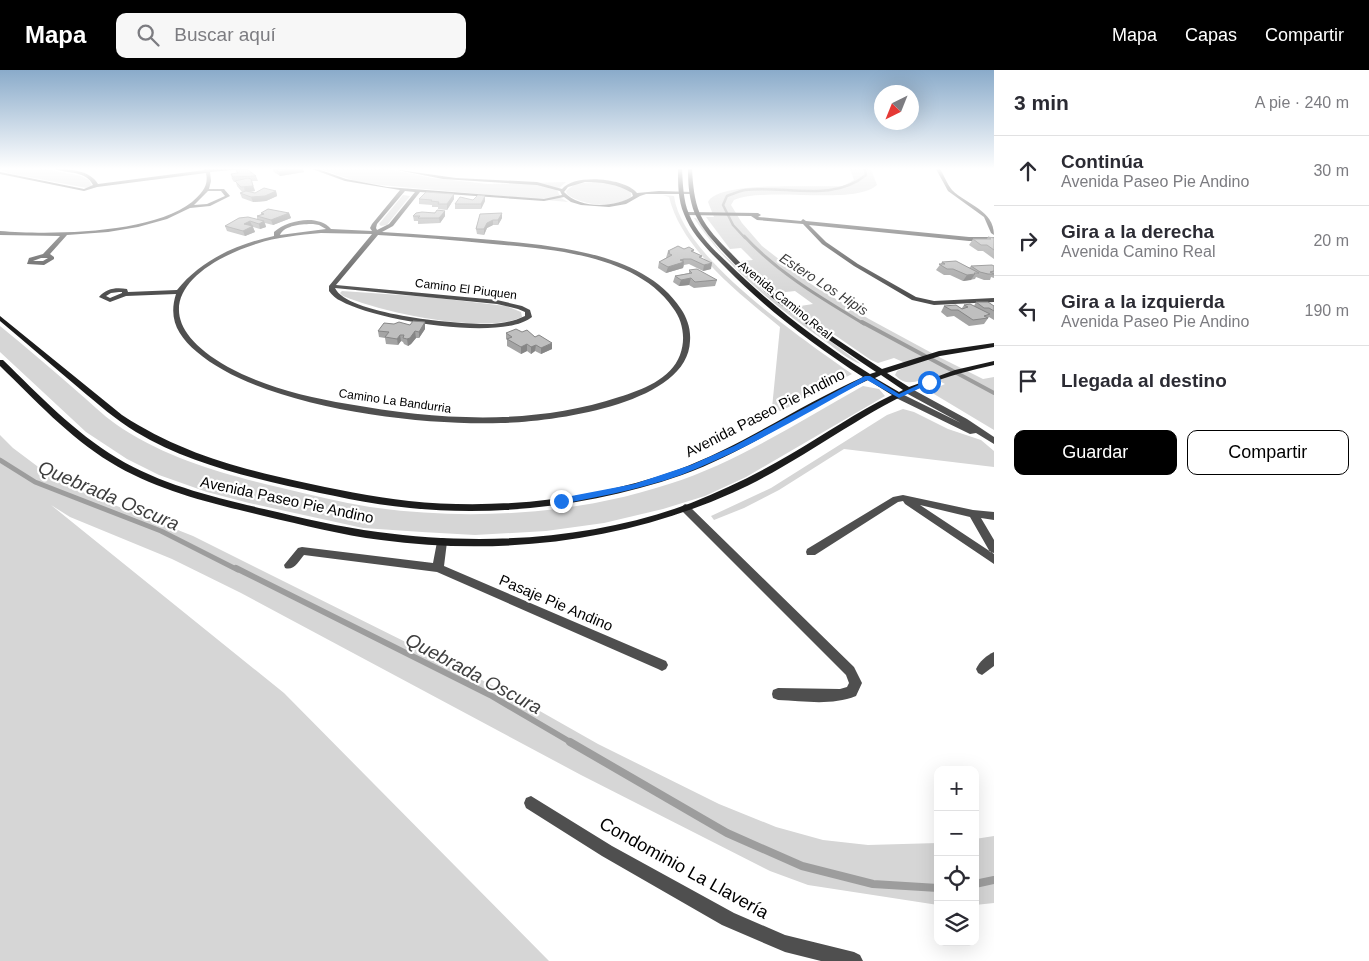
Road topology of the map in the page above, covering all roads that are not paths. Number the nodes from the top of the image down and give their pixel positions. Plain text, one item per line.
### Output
1 (180, 211) edge
2 (386, 211) edge
3 (402, 211) edge
4 (686, 211) edge
5 (697, 211) edge
6 (978, 211) edge
7 (687, 214) junction
8 (698, 214) junction
9 (803, 221) junction
10 (330, 231) junction
11 (0, 233) edge
12 (376, 233) junction
13 (994, 233) edge
14 (65, 234) junction
15 (277, 237) junction
16 (994, 240) edge
17 (44, 256) dead end
18 (332, 286) junction
19 (179, 292) junction
20 (126, 294) dead end
21 (994, 300) edge
22 (0, 318) edge
23 (994, 345) edge
24 (0, 362) edge
25 (994, 364) edge
26 (879, 372) junction
27 (868, 377) junction
28 (909, 391) junction
29 (899, 396) junction
30 (991, 439) edge
31 (902, 498) junction
32 (685, 508) junction
33 (973, 514) junction
34 (994, 516) edge
35 (442, 542) junction
36 (994, 549) edge
37 (811, 552) dead end
38 (994, 560) edge
39 (289, 565) dead end
40 (438, 568) junction
41 (994, 658) edge
42 (662, 665) dead end
43 (982, 669) dead end
44 (778, 694) dead end
45 (531, 803) dead end
46 (854, 961) edge

1 - 14 street
2 - 12 street
3 - 12 street
4 - 7 main road, Avenida Camino Real
5 - 8 main road, Avenida Camino Real
6 - 13 street
7 - 8 street
7 - 27 main road, Avenida Camino Real
8 - 9 street
8 - 26 main road, Avenida Camino Real
9 - 16 street
9 - 21 street
10 - 12 street, Camino La Bandurria
10 - 15 street, Camino La Bandurria
10 - 15 street, Camino La Bandurria
11 - 14 street
12 - 18 street
12 - 19 street, Camino La Bandurria
14 - 17 street
15 - 19 street, Camino La Bandurria
18 - 18 street, Camino El Piuquen
19 - 20 street
22 - 27 main road, Avenida Paseo Pie Andino
23 - 26 main road, Avenida Paseo Pie Andino
24 - 35 main road, Avenida Paseo Pie Andino
25 - 28 main road, Avenida Paseo Pie Andino
26 - 27 main road, Avenida Paseo Pie Andino
26 - 28 main road, Avenida Camino Real
27 - 29 main road, Avenida Camino Real
28 - 29 main road, Avenida Paseo Pie Andino
28 - 30 street
29 - 30 street
29 - 32 main road, Avenida Paseo Pie Andino
31 - 33 street
31 - 37 street
31 - 38 street
32 - 35 main road, Avenida Paseo Pie Andino
32 - 44 street
33 - 34 street
33 - 36 street
35 - 40 street
39 - 40 street, Pasaje Pie Andino
40 - 42 street, Pasaje Pie Andino
41 - 43 street
45 - 46 street, Condominio La Llavería

